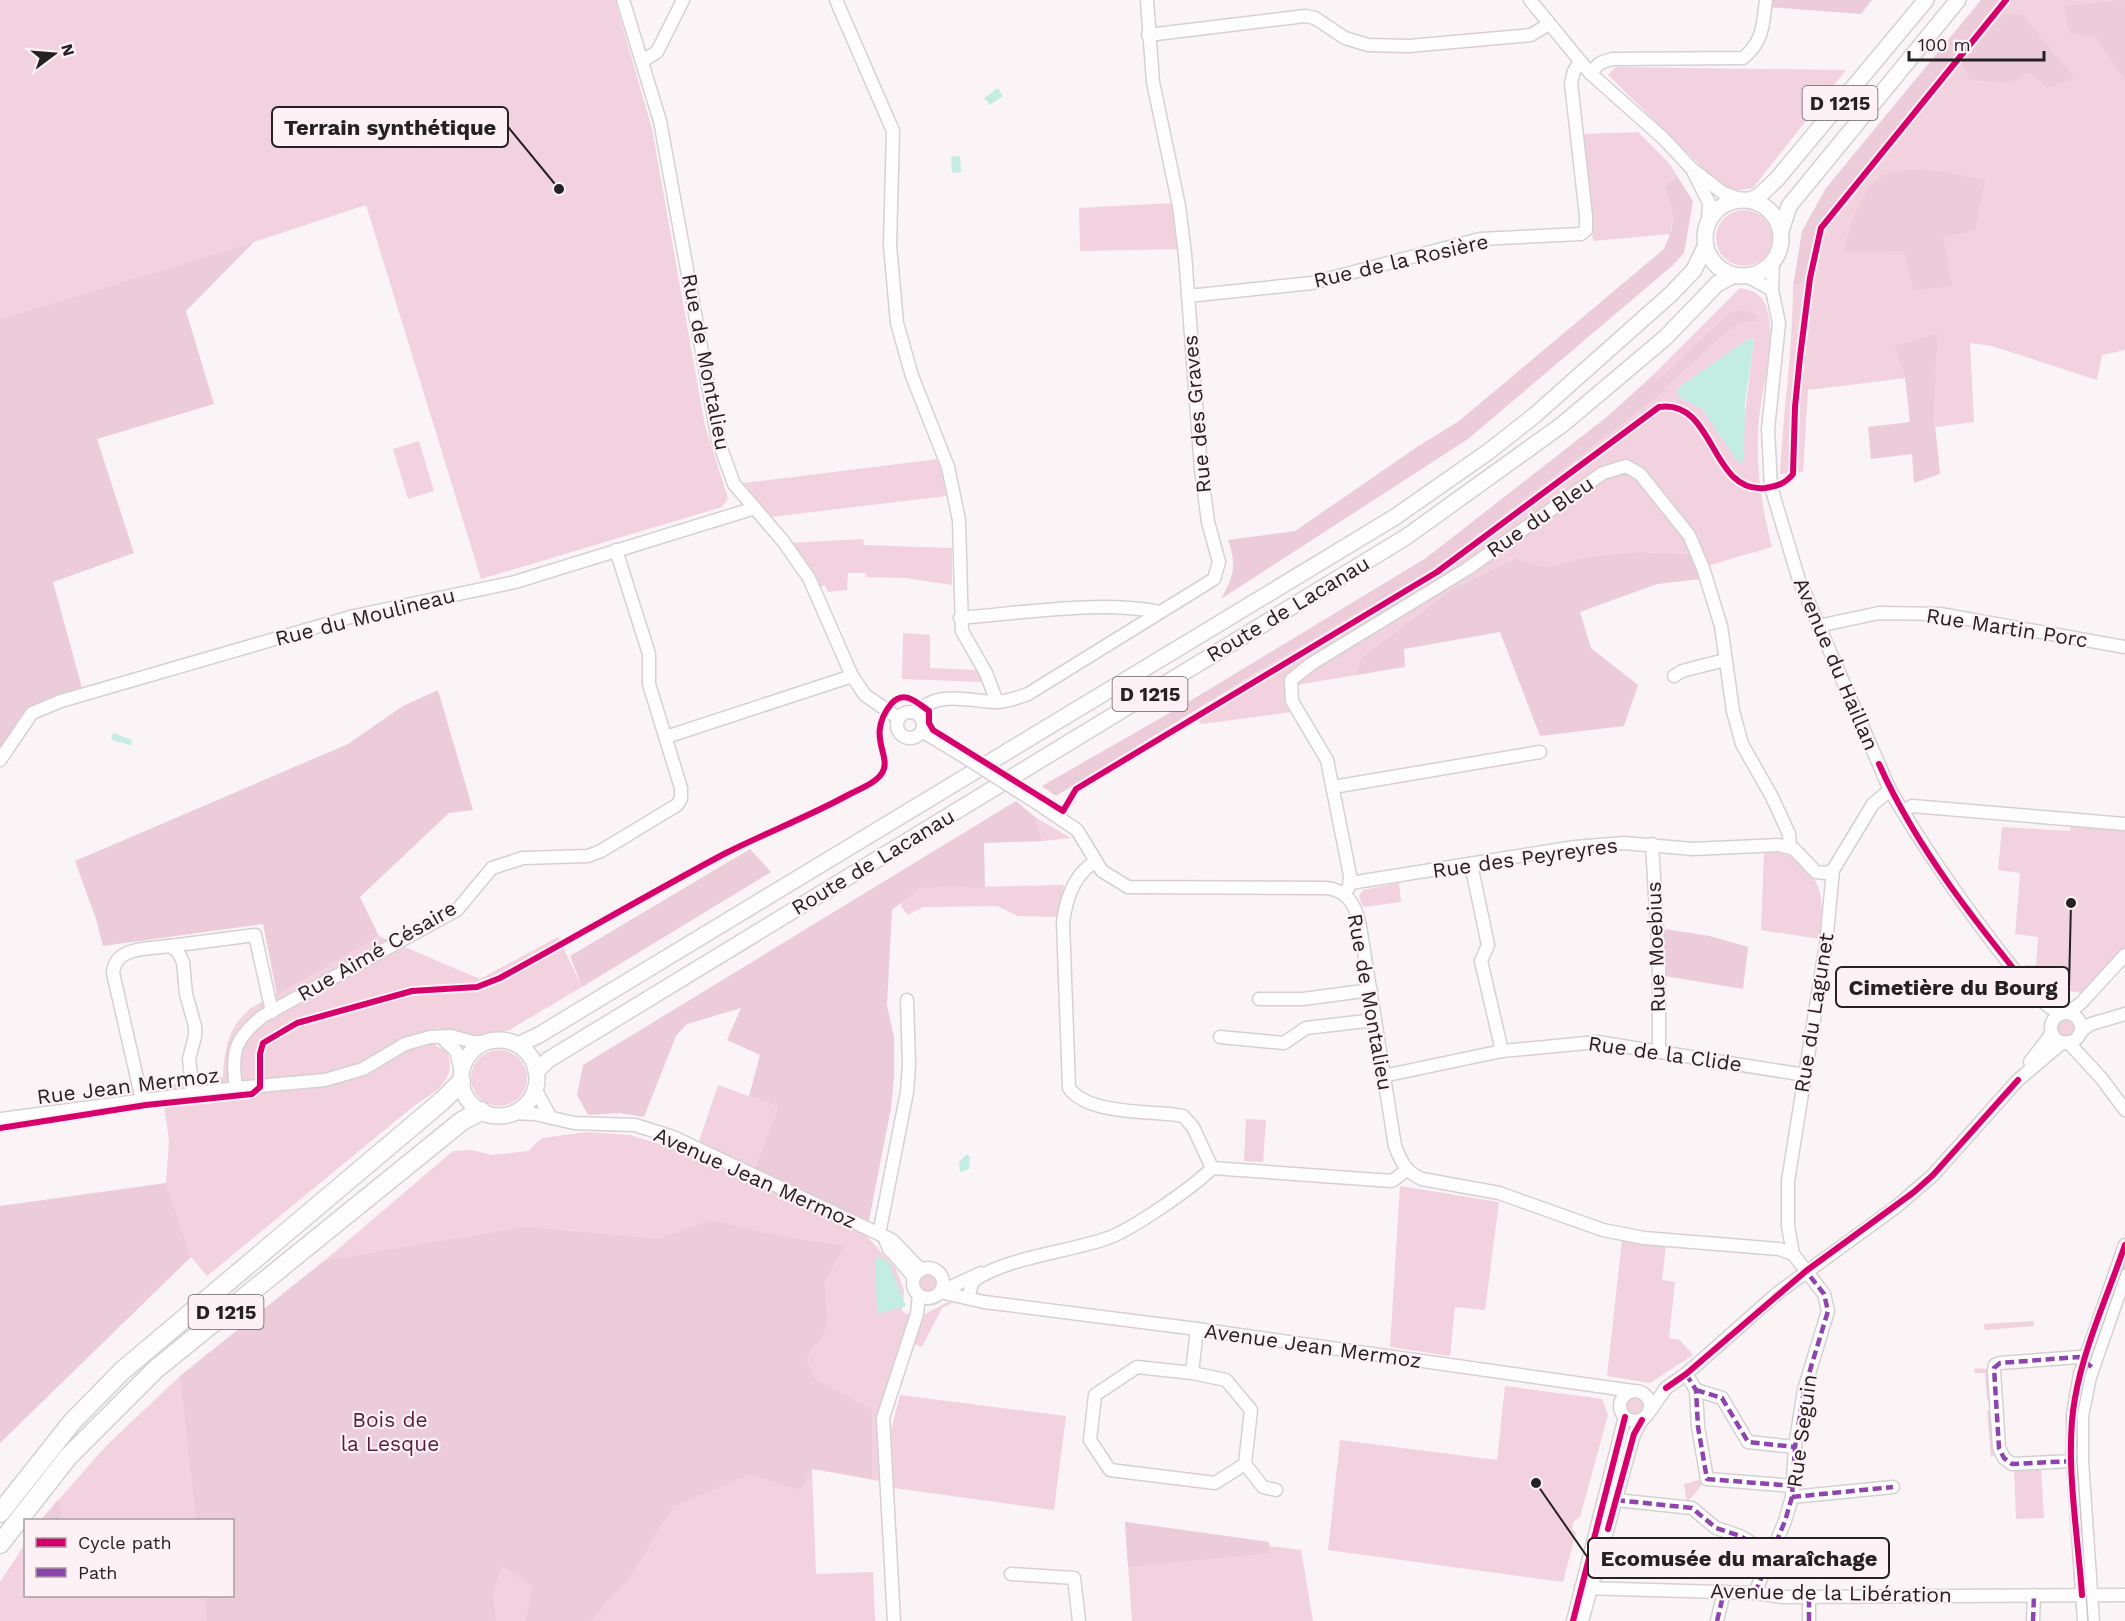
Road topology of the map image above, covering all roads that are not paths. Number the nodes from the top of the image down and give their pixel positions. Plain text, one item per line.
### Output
1 (623, 0) edge
2 (683, 0) edge
3 (836, 0) edge
4 (1147, 0) edge
5 (1530, 0) edge
6 (1766, 0) edge
7 (1926, 0) edge
8 (1958, 0) edge
9 (1549, 24) junction
10 (1148, 35) junction
11 (642, 61) junction
12 (1580, 63) junction
13 (1590, 73) junction
14 (1691, 168) junction
15 (1745, 199) junction
16 (1708, 221) junction
17 (1781, 231) junction
18 (1705, 247) junction
19 (1773, 262) junction
20 (1740, 276) junction
21 (1772, 290) junction
22 (1188, 296) junction
23 (755, 508) junction
24 (616, 550) junction
25 (1160, 612) junction
26 (960, 618) junction
27 (1818, 627) junction
28 (2125, 647) edge
29 (1725, 660) junction
30 (852, 676) junction
31 (1674, 676) dead end
32 (997, 702) junction
33 (918, 713) junction
34 (898, 718) junction
35 (922, 731) junction
36 (666, 737) junction
37 (1540, 752) dead end
38 (0, 760) edge
39 (1333, 788) junction
40 (1890, 790) junction
41 (1903, 811) junction
42 (2125, 824) edge
43 (1652, 844) junction
44 (1790, 847) junction
45 (1095, 862) junction
46 (1471, 864) junction
47 (1833, 870) junction
48 (1350, 883) junction
49 (1343, 894) junction
50 (170, 946) junction
51 (2125, 956) edge
52 (2125, 966) edge
53 (1371, 990) junction
54 (2035, 995) junction
55 (1259, 999) dead end
56 (907, 1000) dead end
57 (272, 1012) junction
58 (2064, 1013) junction
59 (2125, 1014) edge
60 (1375, 1020) junction
61 (2052, 1029) junction
62 (2074, 1035) junction
63 (441, 1037) junction
64 (1220, 1037) dead end
65 (486, 1042) junction
66 (518, 1045) junction
67 (1659, 1050) junction
68 (1502, 1051) junction
69 (536, 1072) junction
70 (1805, 1075) junction
71 (461, 1076) junction
72 (1383, 1076) junction
73 (2018, 1080) junction
74 (236, 1088) junction
75 (535, 1089) junction
76 (193, 1094) junction
77 (142, 1100) junction
78 (2125, 1110) edge
79 (481, 1111) junction
80 (512, 1113) junction
81 (551, 1118) junction
82 (0, 1119) edge
83 (1212, 1168) junction
84 (1407, 1170) junction
85 (882, 1236) junction
86 (2125, 1245) edge
87 (1793, 1254) junction
88 (1806, 1270) junction
89 (988, 1272) junction
90 (917, 1273) junction
91 (2125, 1276) edge
92 (945, 1287) junction
93 (970, 1291) junction
94 (924, 1297) junction
95 (1014, 1306) junction
96 (1197, 1329) junction
97 (2089, 1363) junction
98 (1192, 1373) junction
99 (1686, 1374) junction
100 (1610, 1388) junction
101 (1666, 1388) junction
102 (1696, 1390) junction
103 (1638, 1392) junction
104 (1620, 1404) junction
105 (1646, 1416) junction
106 (1625, 1417) junction
107 (1795, 1447) junction
108 (2073, 1461) junction
109 (1245, 1464) junction
110 (1893, 1487) dead end
111 (1276, 1490) dead end
112 (1793, 1491) junction
113 (1616, 1500) junction
114 (0, 1513) edge
115 (0, 1544) edge
116 (1770, 1554) junction
117 (1011, 1574) dead end
118 (1586, 1589) junction
119 (1724, 1592) junction
120 (1755, 1593) junction
121 (2125, 1594) edge
122 (2034, 1595) junction
123 (2087, 1595) junction
124 (1809, 1597) junction
125 (894, 1621) edge
126 (1079, 1621) edge
127 (1573, 1621) edge
128 (1582, 1621) edge
129 (1717, 1621) edge
130 (1809, 1621) edge
131 (2033, 1621) edge
132 (2084, 1621) edge
133 (2093, 1621) edge

1 - 11 street, Rue de Montalieu
2 - 11 street
3 - 26 street
4 - 10 street, Rue des Graves
5 - 9 street
6 - 13 street
7 - 15 main road, D 1215
8 - 17 main road, D 1215
9 - 10 street
9 - 12 street
10 - 22 street, Rue des Graves
11 - 23 street, Rue de Montalieu
12 - 13 street
12 - 22 street, Rue de la Rosière
13 - 14 street
14 - 15 street
14 - 16 street
15 - 16 main road
15 - 17 main road
16 - 18 main road
17 - 19 main road
18 - 20 main road
18 - 66 main road, Route de Lacanau / D 1215
19 - 20 main road
19 - 21 street, Avenue du Haillan
20 - 21 street
20 - 69 main road, Route de Lacanau / D 1215
21 - 27 street, Avenue du Haillan
22 - 25 street, Rue des Graves
23 - 24 street, Rue du Moulineau
23 - 30 street, Rue de Montalieu
24 - 36 street, Rue Aimé Césaire
24 - 38 street, Rue du Moulineau
25 - 26 street
25 - 32 street, Rue des Graves
26 - 32 street
27 - 28 street, Rue Martin Porc
27 - 40 street, Avenue du Haillan
29 - 31 street
29 - 39 street, Rue du Bleu
29 - 44 street, Rue du Bleu
30 - 34 street, Rue de Montalieu
30 - 36 street
32 - 33 street
33 - 34 street
33 - 35 street
34 - 35 street
35 - 45 street, Rue de Montalieu, bridge
36 - 57 street, Rue Aimé Césaire
37 - 39 street
39 - 48 street, Rue du Bleu
40 - 41 street, Avenue du Haillan
40 - 47 street, Rue du Lagunet
41 - 42 street
41 - 54 street, Avenue du Haillan
43 - 44 street, Rue des Peyreyres
43 - 46 street, Rue des Peyreyres
43 - 67 street, Rue Moebius
44 - 47 street
45 - 49 street, Rue de Montalieu
45 - 83 street
46 - 48 street, Rue des Peyreyres
46 - 68 street
47 - 70 street, Rue du Lagunet
48 - 49 street
49 - 53 street, Rue de Montalieu
50 - 57 street
50 - 76 street
50 - 77 street
51 - 58 street
52 - 62 street
53 - 55 street
53 - 60 street, Rue de Montalieu
54 - 58 street, Avenue du Haillan
54 - 61 street, Avenue du Haillan
56 - 85 street
57 - 74 street, Rue Aimé Césaire
58 - 61 street
58 - 62 street, Avenue du Haillan
59 - 62 street
60 - 64 street
60 - 72 street, Rue de Montalieu
61 - 62 street
61 - 73 street
62 - 73 street
62 - 78 street
63 - 65 street, Rue Jean Mermoz
63 - 71 street
63 - 74 street, Rue Jean Mermoz
65 - 66 main road
65 - 71 main road
66 - 69 main road
67 - 68 street, Rue de la Clide
67 - 70 street, Rue de la Clide
68 - 72 street, Rue de la Clide
69 - 75 main road
70 - 87 street, Rue du Lagunet
71 - 79 main road
71 - 114 highway, D 1215
72 - 84 street, Rue de Montalieu
73 - 88 street
74 - 76 street, Rue Jean Mermoz
75 - 80 main road
75 - 81 street
76 - 77 street, Rue Jean Mermoz
77 - 82 street, Rue Jean Mermoz
79 - 80 main road
79 - 115 highway, D 1215
80 - 81 street
81 - 85 street, Avenue Jean Mermoz
83 - 84 street
83 - 89 street
84 - 87 street
85 - 90 street
86 - 97 street
87 - 88 street
88 - 99 street
88 - 107 street, Rue Seguin
89 - 92 street
89 - 93 street
90 - 92 street
90 - 94 street
91 - 97 street
92 - 93 street, Avenue Jean Mermoz
92 - 94 street
92 - 95 street, Avenue Jean Mermoz
93 - 95 street, Avenue Jean Mermoz
94 - 125 street
95 - 96 street, Avenue Jean Mermoz
96 - 98 street
96 - 100 street, Avenue Jean Mermoz
97 - 108 street
97 - 108 street
97 - 123 street
98 - 109 street
98 - 109 street
99 - 101 street
99 - 102 street
100 - 103 street, Avenue Jean Mermoz
100 - 104 street
101 - 103 street
101 - 105 street
102 - 107 street
102 - 112 street
103 - 104 street
103 - 105 street
104 - 106 street
105 - 106 street
105 - 113 street
106 - 118 street
107 - 112 street, Rue Seguin
108 - 123 street
109 - 111 street
110 - 112 street
112 - 116 street, Rue Seguin
113 - 116 street
113 - 118 street
116 - 120 street, Rue Seguin
117 - 126 street
118 - 119 street, Avenue de la Libération
118 - 127 street
118 - 128 street
119 - 120 street, Avenue de la Libération
119 - 129 street
120 - 124 street, Avenue de la Libération
121 - 123 street, Avenue de la Libération
122 - 123 street, Avenue de la Libération
122 - 124 street, Avenue de la Libération
122 - 131 street
123 - 132 street
123 - 133 street
124 - 130 street

